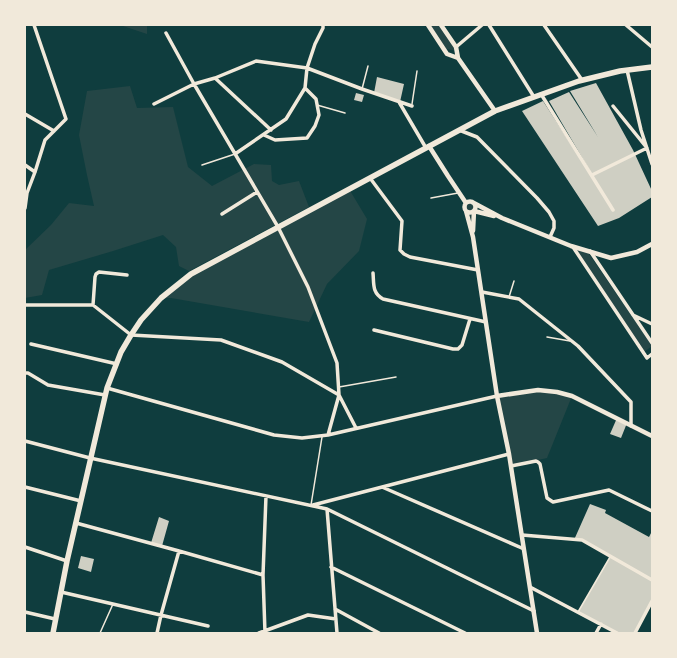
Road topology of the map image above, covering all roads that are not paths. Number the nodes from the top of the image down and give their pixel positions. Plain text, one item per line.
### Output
1 (34, 25) edge
2 (328, 25) edge
3 (428, 25) edge
4 (441, 25) edge
5 (482, 25) edge
6 (489, 25) edge
7 (544, 25) edge
8 (626, 25) edge
9 (323, 27) edge
10 (166, 33) dead end
11 (456, 47) junction
12 (652, 47) edge
13 (458, 58) junction
14 (368, 66) dead end
15 (652, 67) edge
16 (307, 68) junction
17 (627, 70) junction
18 (416, 71) dead end
19 (215, 78) junction
20 (582, 80) junction
21 (194, 84) junction
22 (305, 88) junction
23 (362, 89) junction
24 (542, 94) junction
25 (534, 97) junction
26 (400, 102) junction
27 (154, 104) dead end
28 (317, 105) junction
29 (412, 106) joint
30 (613, 106) dead end
31 (495, 111) junction
32 (345, 113) dead end
33 (25, 114) edge
34 (271, 130) junction
35 (459, 130) junction
36 (54, 131) junction
37 (264, 135) junction
38 (428, 147) junction
39 (647, 148) junction
40 (235, 154) junction
41 (652, 164) edge
42 (25, 165) edge
43 (202, 165) dead end
44 (35, 172) junction
45 (592, 175) junction
46 (370, 178) junction
47 (257, 192) junction
48 (26, 193) edge
49 (460, 193) junction
50 (431, 198) dead end
51 (469, 202) junction
52 (25, 208) edge
53 (613, 210) dead end
54 (466, 211) junction
55 (474, 211) junction
56 (222, 214) dead end
57 (502, 218) junction
58 (278, 227) junction
59 (473, 237) junction
60 (550, 237) junction
61 (652, 244) edge
62 (574, 247) junction
63 (590, 251) junction
64 (478, 270) junction
65 (373, 273) dead end
66 (127, 275) dead end
67 (514, 281) dead end
68 (482, 292) junction
69 (509, 297) junction
70 (25, 305) edge
71 (93, 305) junction
72 (633, 315) junction
73 (470, 319) junction
74 (486, 322) junction
75 (652, 324) edge
76 (374, 330) dead end
77 (131, 335) junction
78 (546, 337) dead end
79 (572, 341) junction
80 (652, 343) edge
81 (31, 344) dead end
82 (652, 354) edge
83 (117, 364) junction
84 (25, 373) edge
85 (396, 377) dead end
86 (338, 387) junction
87 (107, 388) junction
88 (105, 395) junction
89 (339, 395) junction
90 (497, 396) junction
91 (631, 426) junction
92 (356, 428) junction
93 (322, 435) junction
94 (328, 435) junction
95 (652, 436) edge
96 (25, 441) edge
97 (510, 454) junction
98 (90, 458) junction
99 (511, 466) junction
100 (25, 487) edge
101 (382, 487) junction
102 (266, 496) junction
103 (80, 501) junction
104 (311, 505) junction
105 (327, 509) junction
106 (652, 511) edge
107 (76, 524) junction
108 (522, 535) junction
109 (25, 547) edge
110 (524, 549) junction
111 (179, 551) junction
112 (610, 557) junction
113 (67, 561) junction
114 (331, 567) junction
115 (263, 574) junction
116 (652, 580) edge
117 (530, 587) junction
118 (61, 592) junction
119 (652, 601) edge
120 (113, 604) junction
121 (335, 609) junction
122 (534, 611) junction
123 (25, 612) edge
124 (578, 612) junction
125 (161, 615) junction
126 (55, 619) junction
127 (336, 619) junction
128 (601, 624) junction
129 (208, 626) dead end
130 (265, 632) edge
131 (52, 633) edge
132 (100, 633) edge
133 (157, 633) edge
134 (259, 633) edge
135 (337, 633) edge
136 (379, 633) edge
137 (465, 633) edge
138 (537, 633) edge
139 (596, 633) edge
140 (617, 633) edge
141 (634, 633) edge

1 - 36 street
2 - 9 street
3 - 13 street
4 - 11 street
5 - 11 street
6 - 25 street
7 - 20 street
8 - 12 street
9 - 16 street
10 - 21 street
11 - 13 street
13 - 31 street
14 - 23 lane
15 - 17 main road
16 - 19 street
16 - 22 street
16 - 23 street
17 - 20 main road
17 - 39 street
18 - 29 lane
19 - 21 street
19 - 34 street
20 - 24 main road
21 - 27 street
21 - 40 street
22 - 28 street
22 - 34 street
23 - 26 street
24 - 25 main road
24 - 45 street
25 - 31 main road
26 - 29 street
26 - 38 street
28 - 32 lane
28 - 37 street
30 - 39 street
31 - 35 main road
33 - 36 street
34 - 37 street
35 - 38 main road
35 - 60 street
36 - 44 street
37 - 40 street
38 - 46 main road
38 - 49 street
39 - 41 street
39 - 45 street
40 - 43 lane
40 - 47 street
42 - 44 street
44 - 48 street
45 - 53 street
46 - 58 main road
46 - 64 street
47 - 56 street
47 - 58 street
48 - 52 street
49 - 50 lane
49 - 51 street
51 - 54 street
51 - 55 street
51 - 57 street
54 - 55 street
54 - 59 street
55 - 57 street
55 - 59 street
57 - 60 street
58 - 77 main road
58 - 86 street
59 - 64 street
60 - 62 street
61 - 63 street
62 - 63 street
62 - 82 street
63 - 72 street
64 - 68 street
65 - 73 street
66 - 71 street
67 - 69 lane
68 - 69 street
68 - 74 street
69 - 79 street
70 - 71 street
71 - 77 street
72 - 75 street
72 - 80 street
73 - 74 street
73 - 76 street
74 - 90 street
77 - 83 main road
77 - 89 street
78 - 79 lane
79 - 91 street
81 - 83 street
83 - 87 main road
84 - 88 street
85 - 86 lane
86 - 89 street
87 - 88 main road
87 - 93 street
88 - 98 main road
89 - 92 street
89 - 94 street
90 - 91 street
90 - 92 street
90 - 97 street
91 - 95 street
92 - 94 street
93 - 94 street
93 - 104 lane
96 - 98 street
97 - 99 street
97 - 101 street
98 - 102 street
98 - 103 main road
99 - 106 street
99 - 108 street
100 - 103 street
101 - 104 street
101 - 110 street
102 - 104 street
102 - 115 street
103 - 107 main road
104 - 105 street
105 - 114 street
105 - 122 street
107 - 111 street
107 - 113 main road
108 - 110 street
108 - 112 street
109 - 113 street
110 - 117 street
111 - 115 street
111 - 125 street
112 - 116 street
112 - 124 lane
113 - 118 main road
114 - 121 street
114 - 137 street
115 - 130 street
117 - 122 street
117 - 124 street
118 - 120 street
118 - 126 main road
119 - 141 street
120 - 125 street
120 - 132 lane
121 - 127 street
121 - 136 street
122 - 138 street
123 - 126 street
124 - 128 street
125 - 129 street
125 - 133 street
126 - 131 main road
127 - 130 street
127 - 135 street
128 - 139 street
128 - 140 street
130 - 134 street

